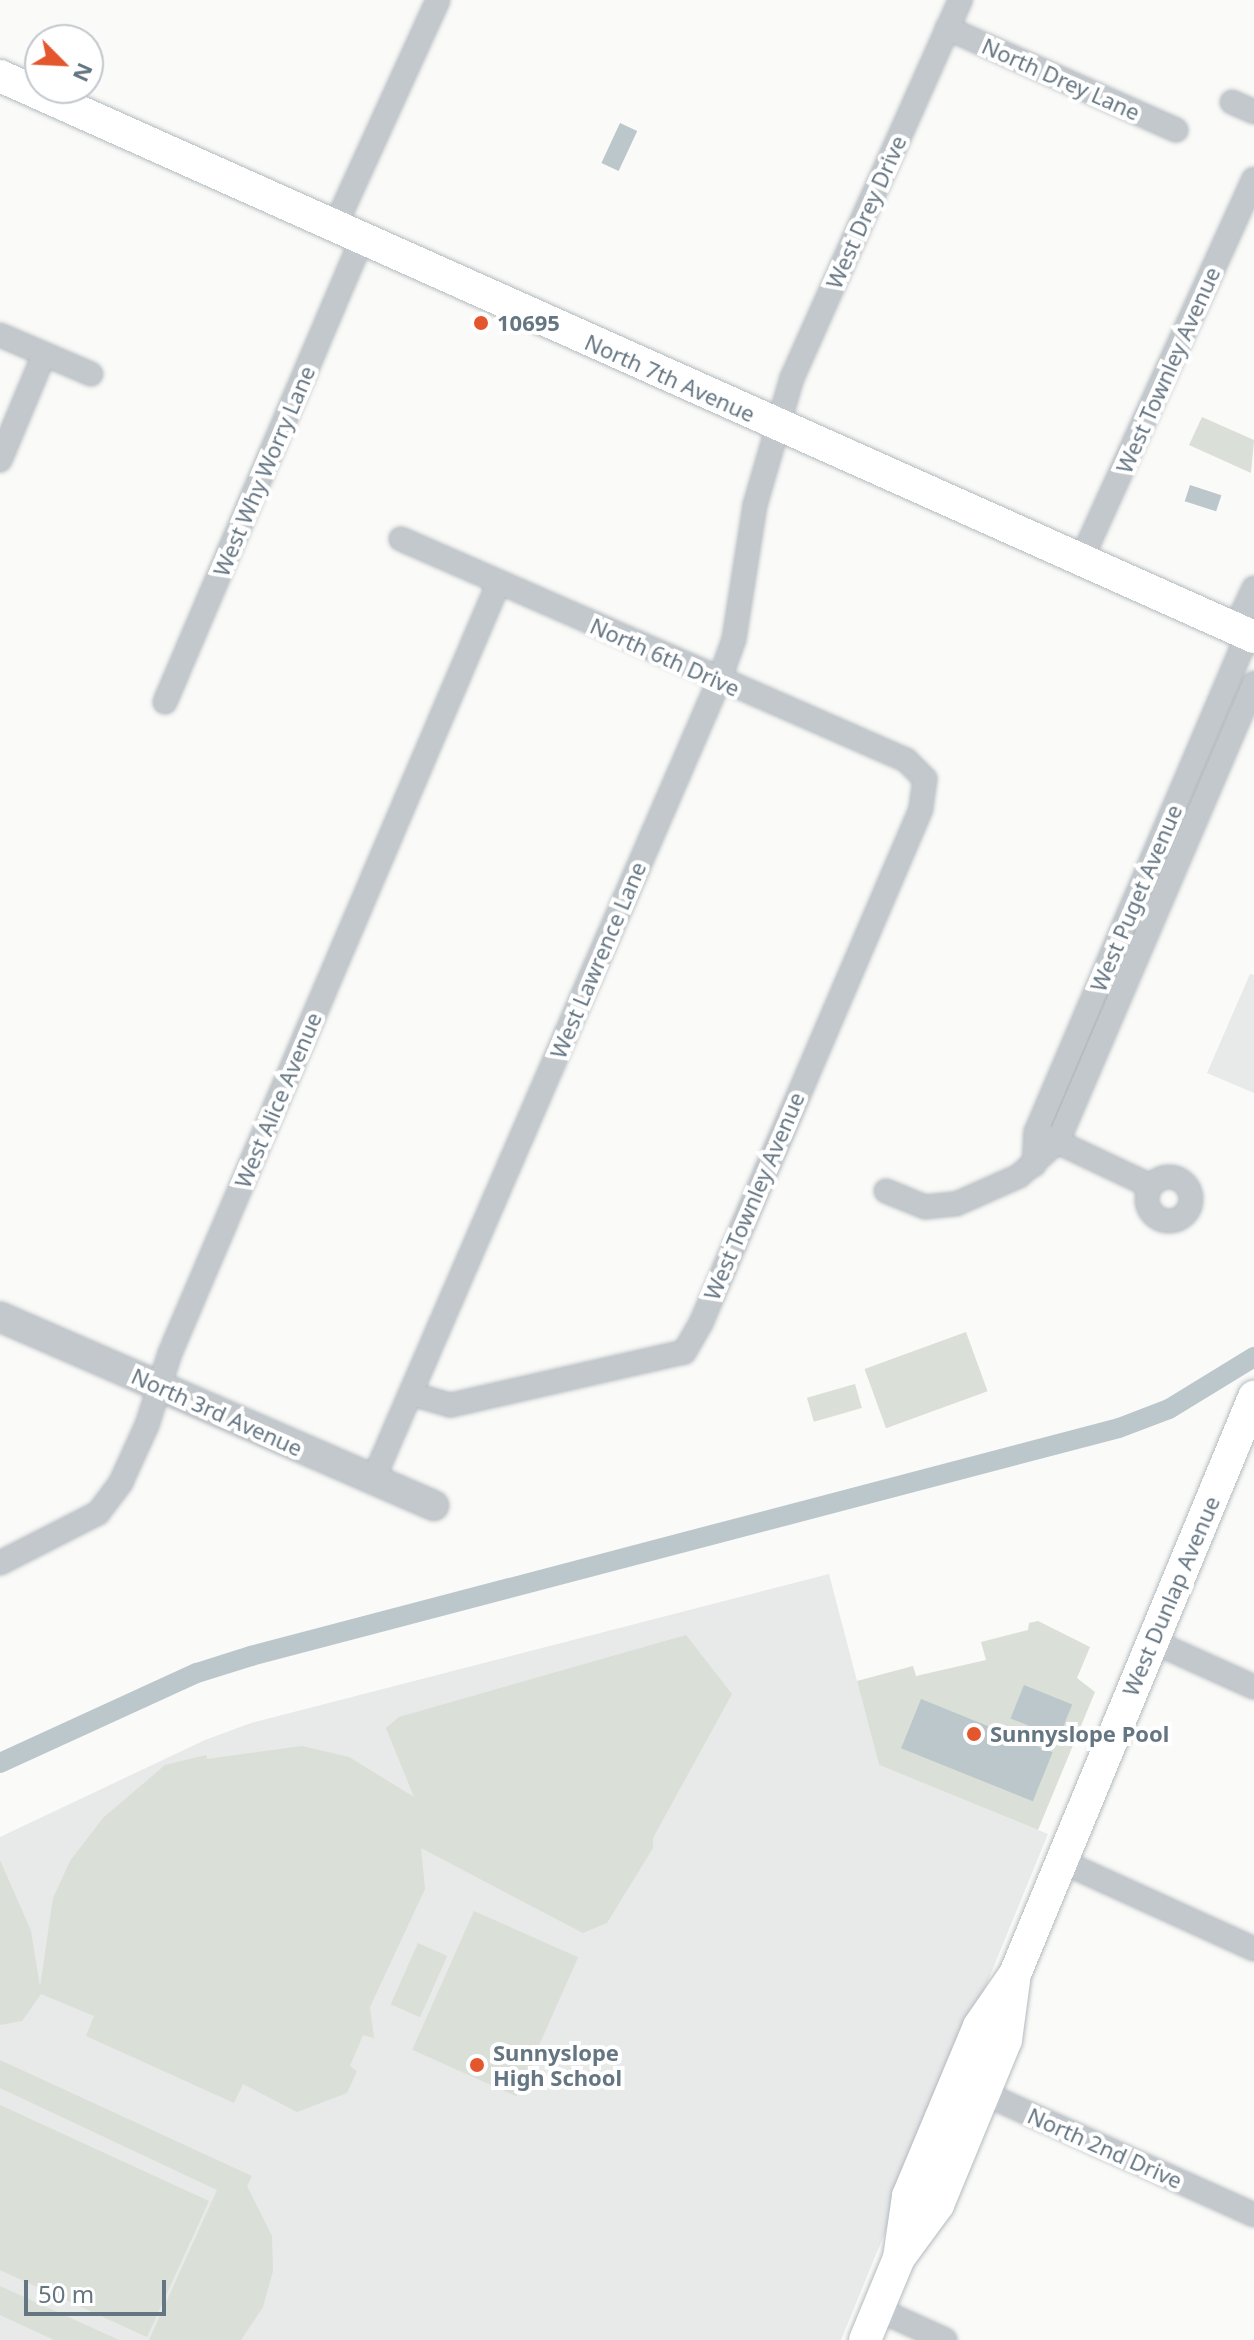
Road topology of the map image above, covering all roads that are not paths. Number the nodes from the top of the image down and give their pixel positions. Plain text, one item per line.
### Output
1 (438, 0) edge
2 (960, 0) edge
3 (947, 28) junction
4 (0, 76) edge
5 (1232, 102) dead end
6 (1254, 112) edge
7 (1176, 130) dead end
8 (1254, 179) edge
9 (349, 233) junction
10 (0, 335) edge
11 (44, 355) junction
12 (91, 374) dead end
13 (778, 426) junction
14 (0, 460) edge
15 (401, 539) dead end
16 (1081, 560) junction
17 (499, 582) junction
18 (1254, 588) edge
19 (1246, 633) edge
20 (719, 681) junction
21 (1254, 683) edge
22 (165, 702) dead end
23 (925, 779) joint
24 (1102, 979) junction
25 (1123, 988) junction
26 (1036, 1132) junction
27 (1058, 1141) junction
28 (1034, 1165) junction
29 (1151, 1186) dead end
30 (886, 1191) dead end
31 (0, 1317) edge
32 (159, 1387) junction
33 (412, 1394) junction
34 (1250, 1405) edge
35 (373, 1480) junction
36 (434, 1506) dead end
37 (0, 1563) edge
38 (1152, 1641) junction
39 (1254, 1687) edge
40 (1061, 1861) junction
41 (1254, 1949) edge
42 (970, 2087) junction
43 (1254, 2215) edge
44 (877, 2309) junction
45 (865, 2340) edge
46 (945, 2340) edge

1 - 9 street, West Why Worry Lane
2 - 3 street, West Drey Drive
3 - 7 street, North Drey Lane
3 - 13 street, West Drey Drive
4 - 9 main road, North 7th Avenue
5 - 6 street
8 - 16 street, West Townley Avenue
9 - 13 main road, North 7th Avenue
9 - 22 street, West Why Worry Lane
10 - 11 street
11 - 12 street
11 - 14 street
13 - 16 main road, North 7th Avenue
13 - 20 street, West Lawrence Lane
15 - 17 street, North 6th Drive
16 - 19 main road, North 7th Avenue
17 - 20 street, North 6th Drive
17 - 32 street, West Alice Avenue
18 - 19 street, West Puget Avenue
19 - 24 street, West Puget Avenue
20 - 23 street, North 6th Drive
20 - 33 street, West Lawrence Lane
21 - 25 street, West Puget Avenue
23 - 33 street, West Townley Avenue
24 - 25 street
24 - 26 street, West Puget Avenue
25 - 27 street, West Puget Avenue
26 - 27 street
26 - 28 street, West Puget Avenue
27 - 28 street, West Puget Avenue
27 - 29 street
28 - 30 street, West Puget Avenue
31 - 32 street, North 3rd Avenue
32 - 35 street, North 3rd Avenue
32 - 37 street, West Alice Avenue
33 - 35 street, West Lawrence Lane
34 - 38 main road, West Dunlap Avenue
35 - 36 street, North 3rd Avenue
38 - 39 street
38 - 40 main road, West Dunlap Avenue
40 - 41 street
40 - 42 main road, West Dunlap Avenue
42 - 43 street, North 2nd Drive
42 - 44 main road, West Dunlap Avenue
44 - 45 main road, West Dunlap Avenue
44 - 46 street

